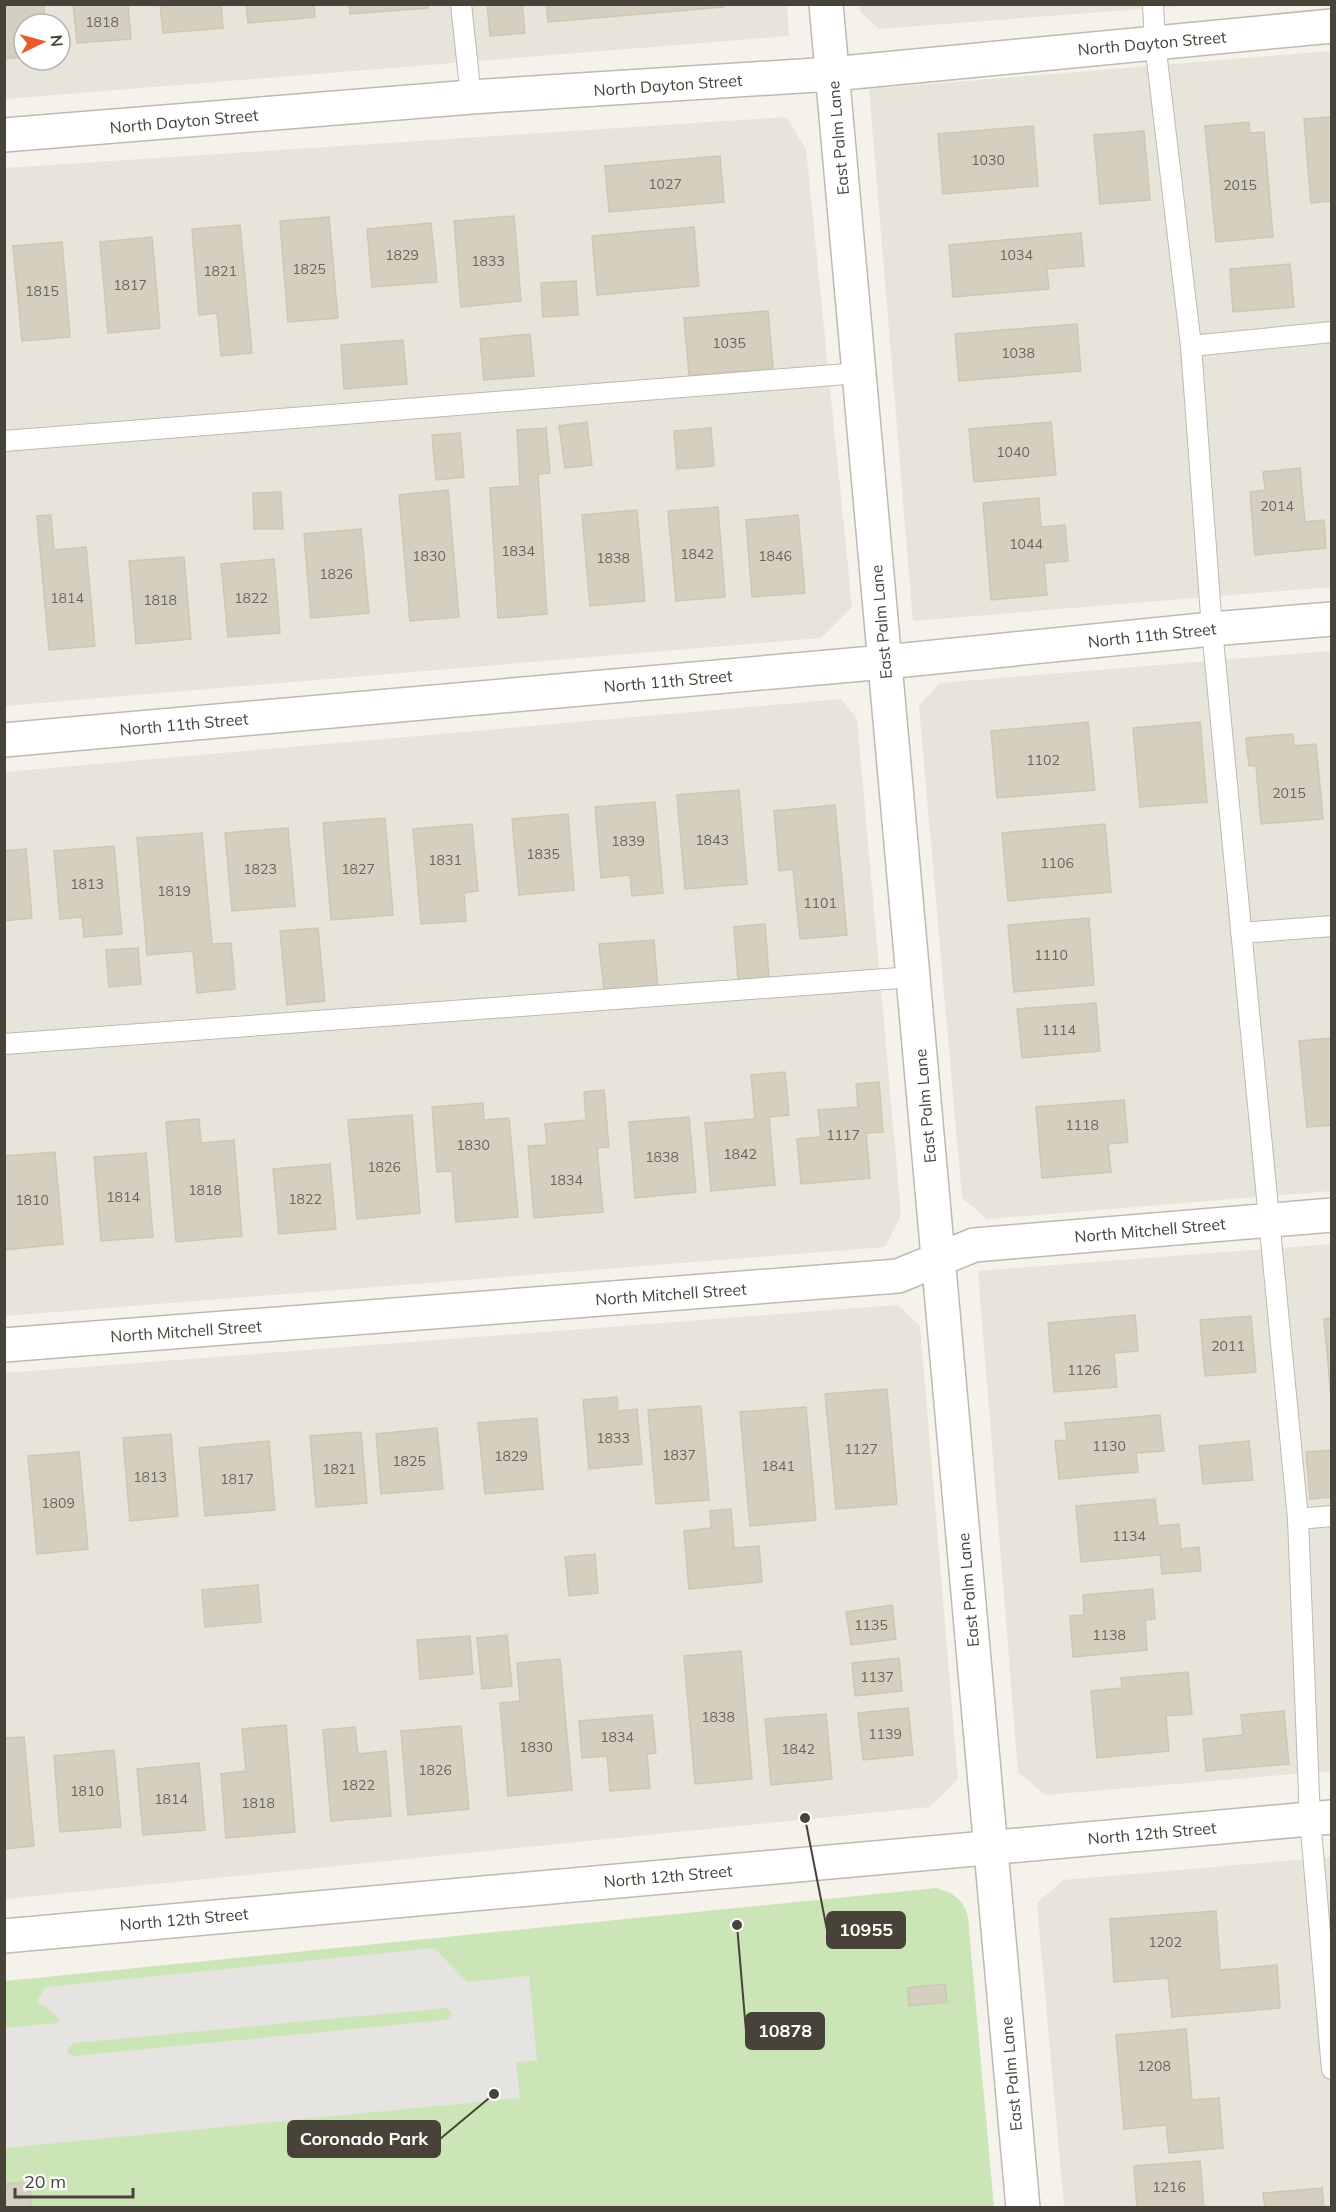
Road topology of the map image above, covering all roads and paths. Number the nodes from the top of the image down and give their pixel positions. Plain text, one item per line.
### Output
1 (461, 4) edge
2 (826, 4) edge
3 (1153, 4) edge
4 (1332, 26) edge
5 (1155, 43) junction
6 (832, 74) junction
7 (471, 97) junction
8 (4, 135) edge
9 (1332, 332) edge
10 (1191, 346) junction
11 (859, 373) junction
12 (4, 441) edge
13 (1332, 619) edge
14 (1212, 629) junction
15 (885, 662) junction
16 (4, 740) edge
17 (1332, 926) edge
18 (1241, 933) junction
19 (913, 977) junction
20 (4, 1044) edge
21 (1332, 1215) edge
22 (1269, 1219) junction
23 (939, 1260) junction
24 (4, 1345) edge
25 (1332, 1516) edge
26 (1298, 1519) junction
27 (1321, 1818) edge
28 (991, 1846) junction
29 (4, 1936) edge
30 (1332, 2069) edge
31 (1023, 2208) edge

1 - 7 lane
2 - 6 street, East Palm Lane
3 - 5 lane
4 - 5 street, North Dayton Street
5 - 6 street, North Dayton Street
5 - 10 lane
6 - 7 street, North Dayton Street
6 - 11 street, East Palm Lane
7 - 8 street, North Dayton Street
9 - 10 lane
10 - 14 lane
11 - 12 lane
11 - 15 street, East Palm Lane
13 - 14 street, North 11th Street
14 - 15 street, North 11th Street
14 - 18 lane
15 - 16 street, North 11th Street
15 - 19 street, East Palm Lane
17 - 18 lane
18 - 22 lane
19 - 20 lane
19 - 23 street, East Palm Lane
21 - 22 street, North Mitchell Street
22 - 23 street, North Mitchell Street
22 - 26 lane
23 - 24 street, North Mitchell Street
23 - 28 street, East Palm Lane
25 - 26 lane
26 - 27 lane
27 - 28 street, North 12th Street
27 - 30 lane
28 - 29 street, North 12th Street
28 - 31 street, East Palm Lane

